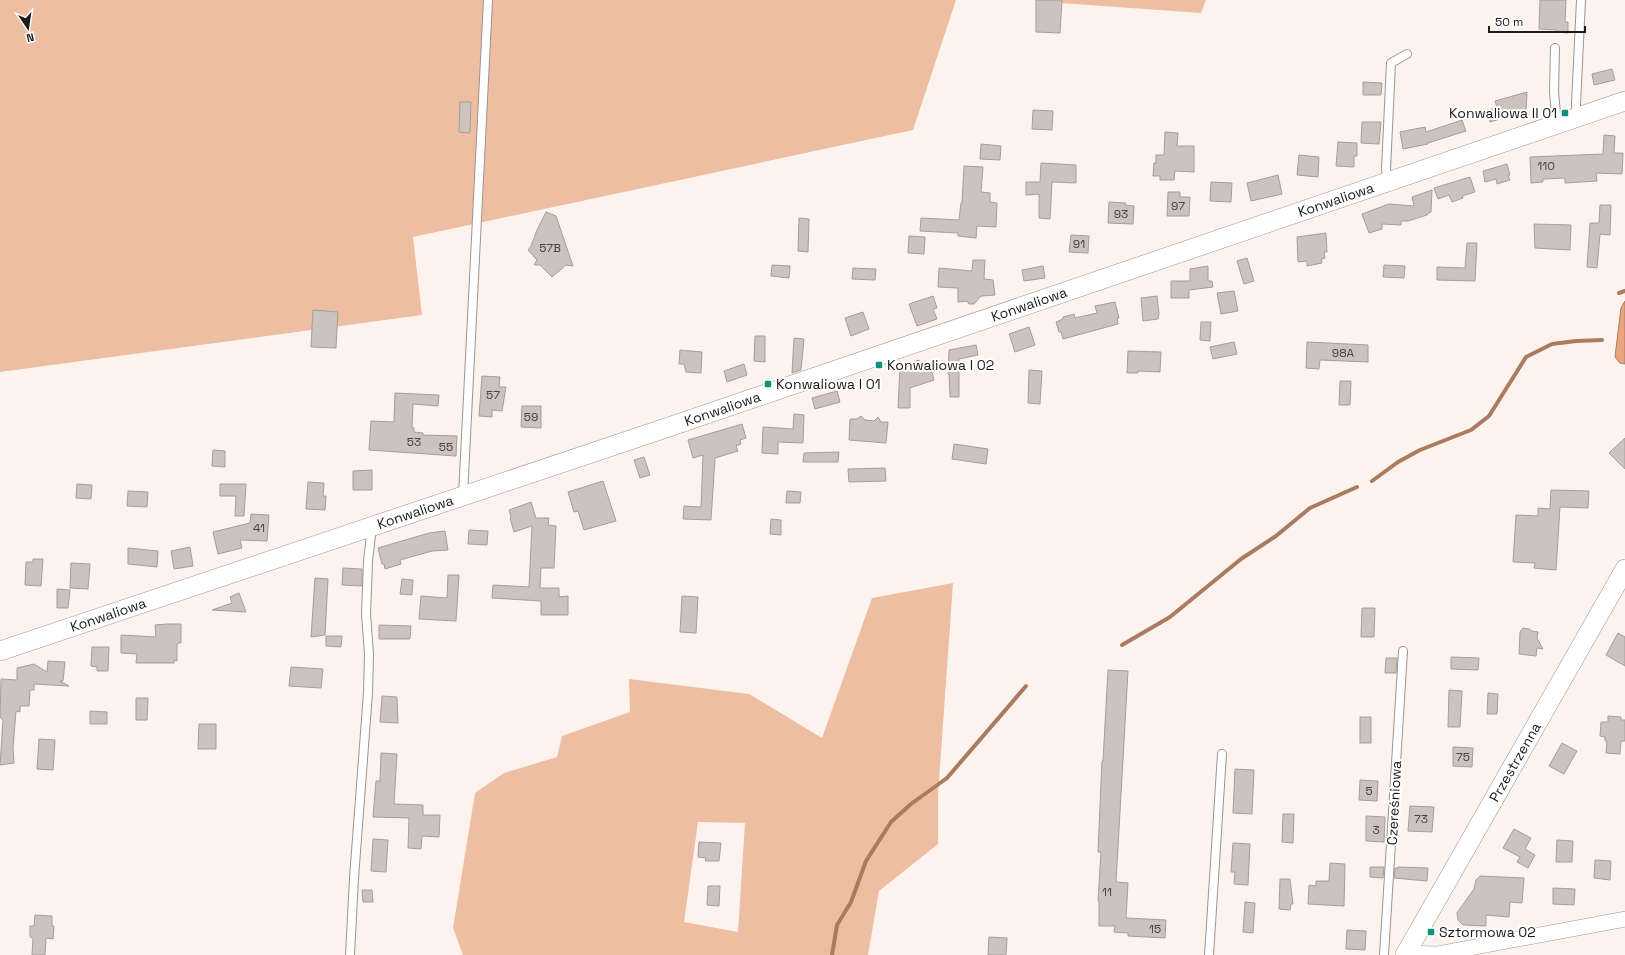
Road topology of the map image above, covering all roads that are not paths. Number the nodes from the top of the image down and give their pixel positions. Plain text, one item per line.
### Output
1 (488, 0) edge
2 (1581, 0) edge
3 (1555, 48) dead end
4 (1407, 54) dead end
5 (1625, 102) edge
6 (1577, 118) junction
7 (1557, 125) junction
8 (1388, 182) junction
9 (463, 496) junction
10 (372, 526) junction
11 (1625, 569) edge
12 (0, 651) edge
13 (1403, 651) dead end
14 (1222, 754) dead end
15 (1625, 919) edge
16 (1405, 954) edge
17 (350, 955) edge
18 (1209, 955) edge
19 (1384, 955) edge

1 - 9 lane
2 - 6 lane
3 - 7 lane
4 - 8 lane
5 - 6 street, Konwaliowa
6 - 7 street, Konwaliowa
7 - 8 street, Konwaliowa
8 - 9 street, Konwaliowa
9 - 10 street, Konwaliowa
10 - 12 street, Konwaliowa
10 - 17 lane
11 - 16 street, Przestrzenna
13 - 19 lane, Czereśniowa
14 - 18 lane
15 - 16 street

